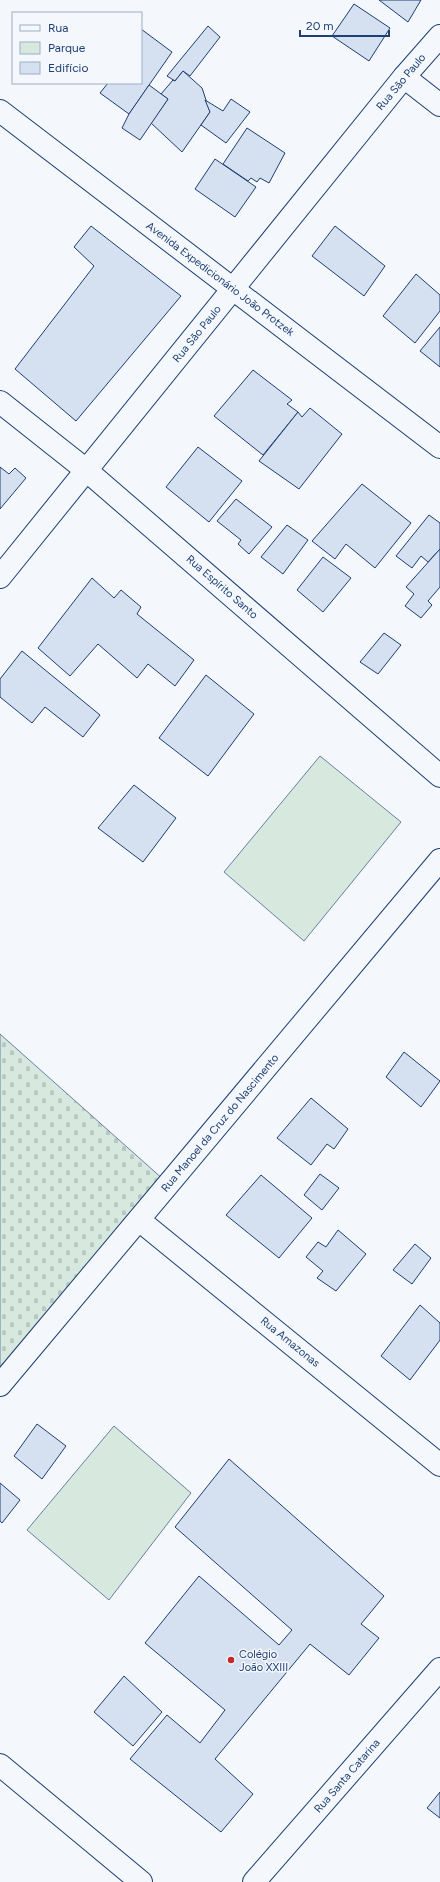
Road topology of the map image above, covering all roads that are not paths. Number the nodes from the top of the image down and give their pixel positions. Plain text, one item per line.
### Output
1 (440, 36) edge
2 (404, 77) junction
3 (440, 105) edge
4 (0, 111) edge
5 (234, 288) junction
6 (0, 402) edge
7 (440, 447) edge
8 (86, 470) junction
9 (0, 577) edge
10 (440, 776) edge
11 (440, 860) edge
12 (139, 1220) junction
13 (0, 1385) edge
14 (440, 1465) edge
15 (440, 1669) edge
16 (0, 1765) edge
17 (141, 1882) edge
18 (254, 1882) edge

1 - 2 main road, Rua São Paulo
2 - 3 main road
2 - 5 main road, Rua São Paulo
4 - 5 main road, Avenida Expedicionário João Protzek
5 - 7 main road, Avenida Expedicionário João Protzek
5 - 8 main road, Rua São Paulo
6 - 8 main road, Rua Espírito Santo
8 - 9 main road, Rua São Paulo
8 - 10 main road, Rua Espírito Santo
11 - 12 main road, Rua Manoel da Cruz do Nascimento
12 - 13 main road, Rua Manoel da Cruz do Nascimento
12 - 14 main road, Rua Amazonas
15 - 18 main road, Rua Santa Catarina
16 - 17 main road

